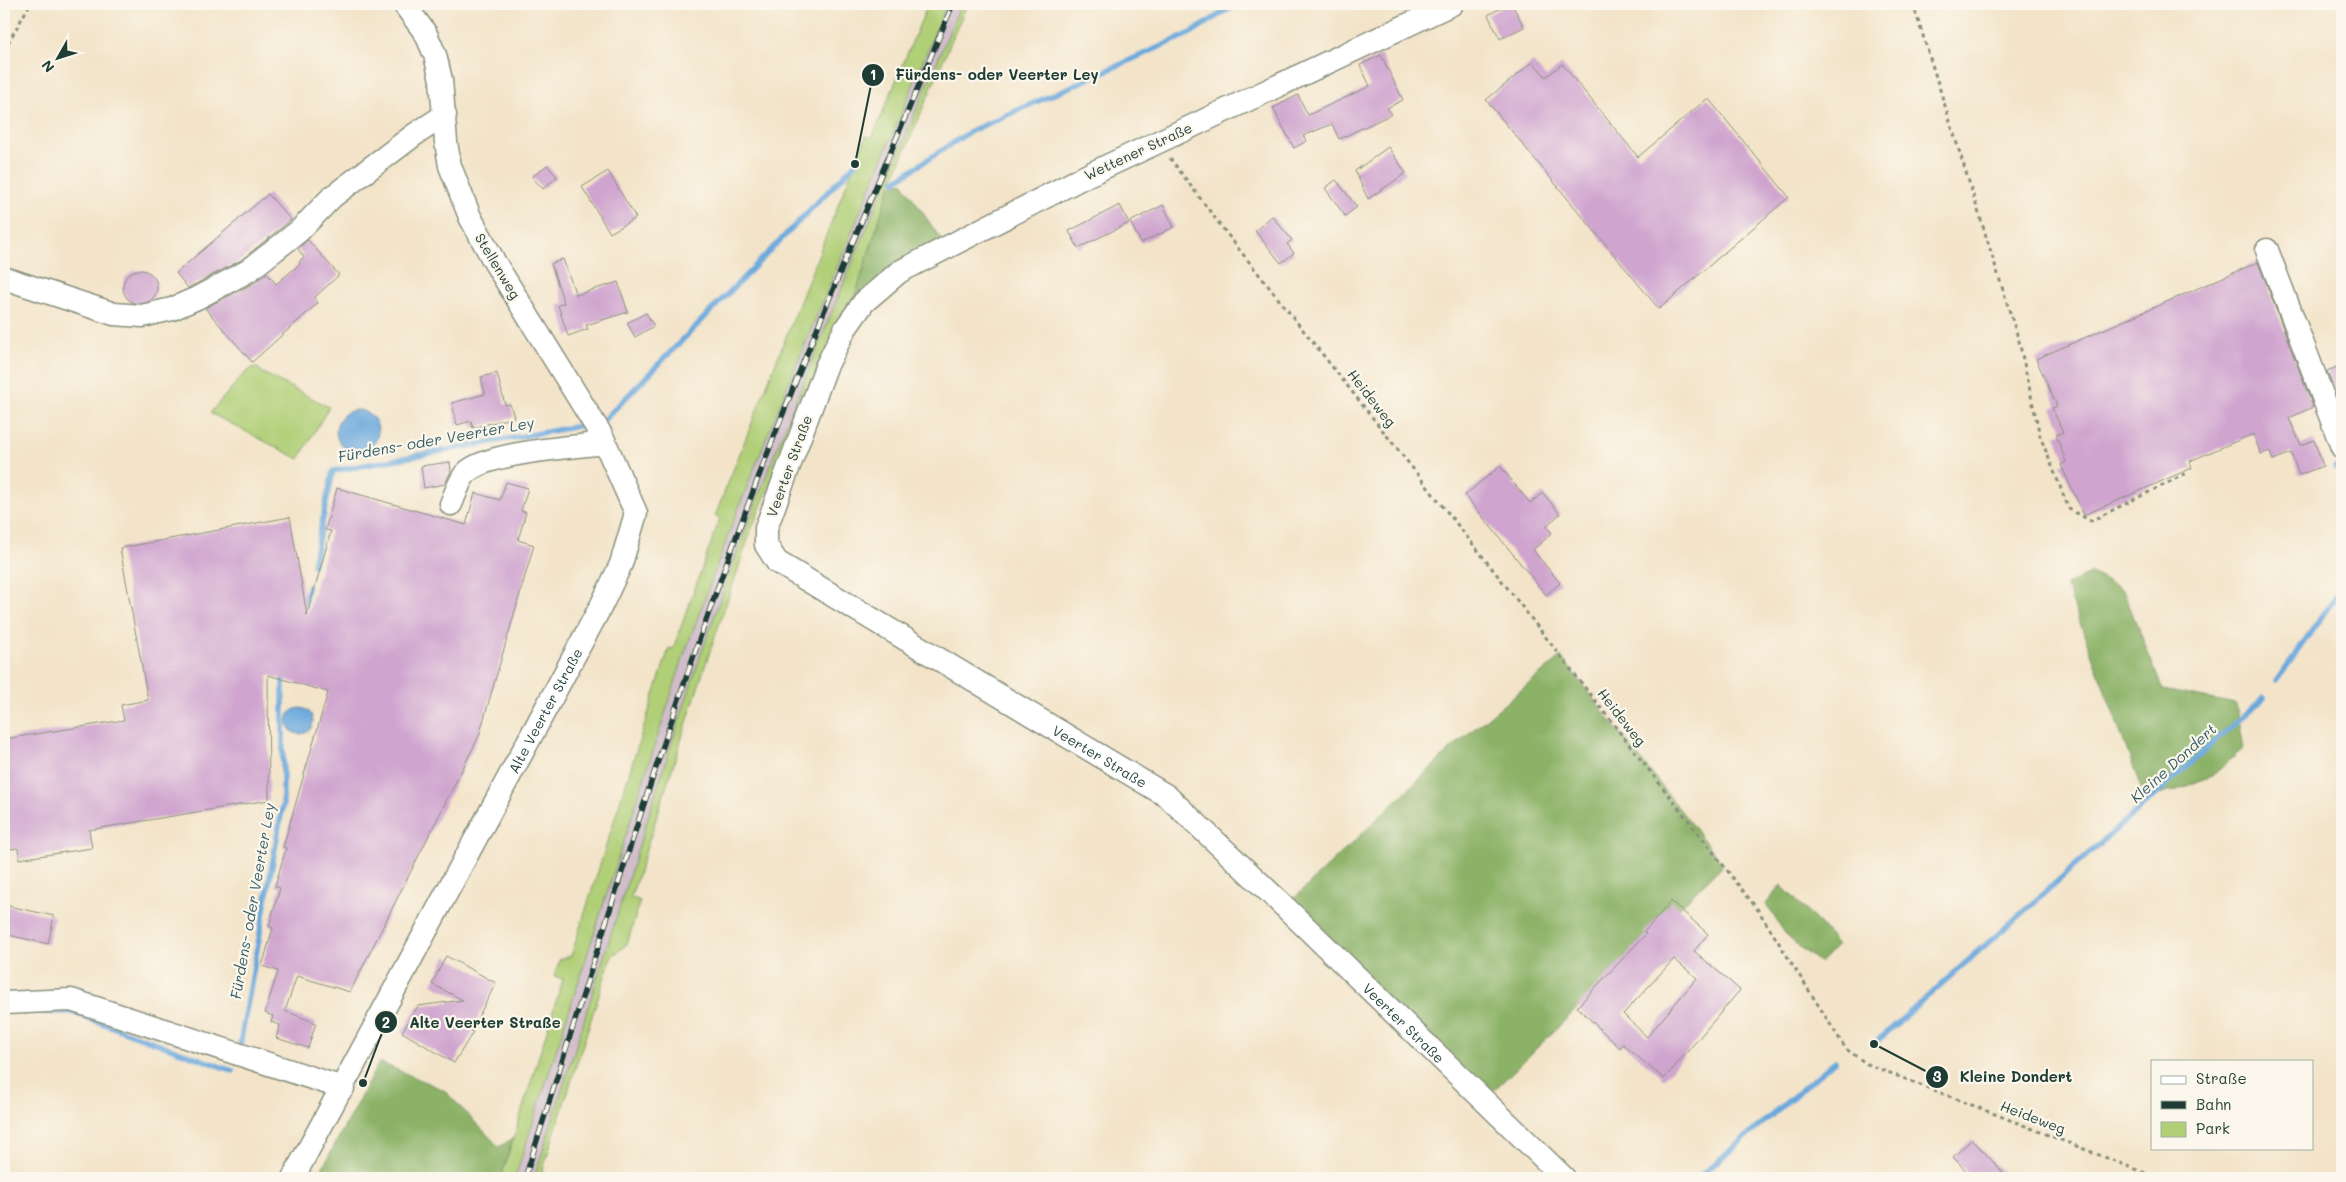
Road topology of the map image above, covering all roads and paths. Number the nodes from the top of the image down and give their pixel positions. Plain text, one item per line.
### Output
1 (30, 4) edge
2 (404, 4) edge
3 (1452, 4) edge
4 (1914, 4) edge
5 (4, 50) edge
6 (445, 116) junction
7 (1158, 141) junction
8 (2267, 250) dead end
9 (4, 278) edge
10 (845, 329) joint
11 (605, 443) junction
12 (2342, 447) edge
13 (2189, 472) dead end
14 (451, 504) dead end
15 (636, 513) joint
16 (4, 1003) edge
17 (343, 1088) junction
18 (294, 1178) edge
19 (1564, 1178) edge
20 (2158, 1178) edge

1 - 5 path
2 - 6 street, Stellenweg
3 - 7 street, Wettener Straße
4 - 13 path
6 - 9 street
6 - 11 street, Stellenweg
7 - 10 street, Wettener Straße
7 - 20 path, Heideweg
8 - 12 street
10 - 19 street, Veerter Straße
11 - 14 street
11 - 15 street, Stellenweg
15 - 17 street, Alte Veerter Straße
16 - 17 street
17 - 18 street, Alte Veerter Straße

